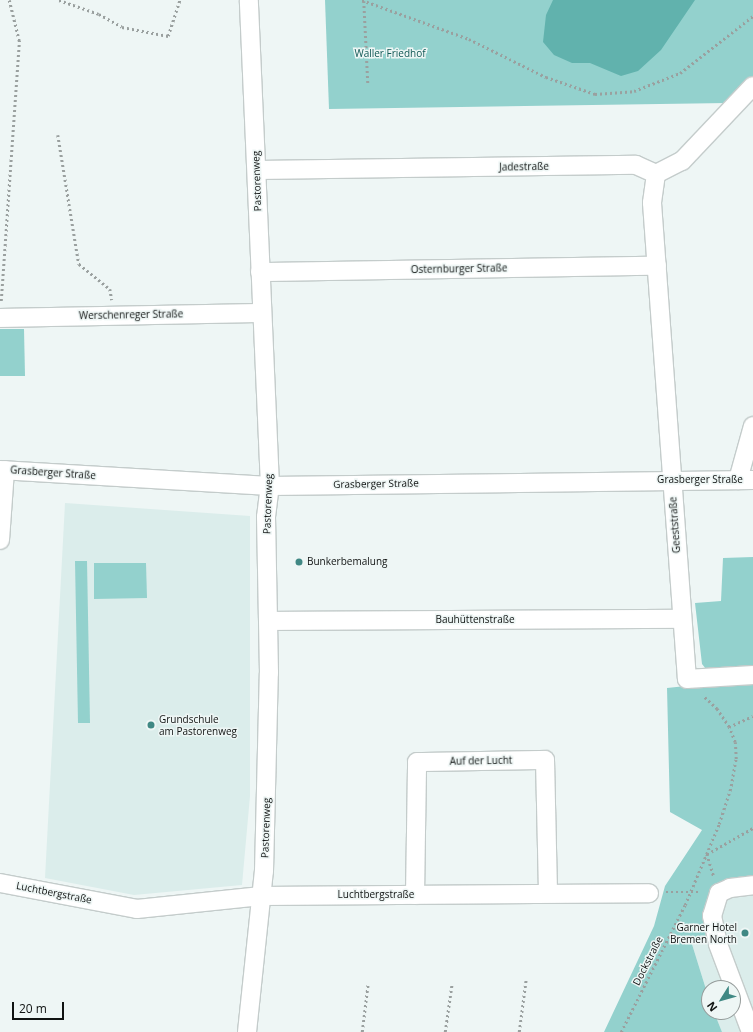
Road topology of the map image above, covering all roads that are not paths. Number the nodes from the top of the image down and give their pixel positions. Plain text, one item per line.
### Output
1 (249, 0) edge
2 (753, 86) edge
3 (257, 170) junction
4 (656, 174) junction
5 (657, 266) junction
6 (260, 272) junction
7 (262, 313) junction
8 (0, 318) edge
9 (753, 426) edge
10 (2, 470) edge
11 (672, 480) junction
12 (746, 480) edge
13 (270, 486) junction
14 (0, 540) edge
15 (682, 619) junction
16 (268, 621) junction
17 (753, 675) edge
18 (0, 883) edge
19 (753, 885) edge
20 (548, 893) junction
21 (649, 893) road end
22 (415, 895) junction
23 (261, 896) junction
24 (247, 1032) edge
25 (751, 1032) edge

1 - 3 street, Pastorenweg
2 - 4 street
3 - 4 street, Jadestraße
3 - 6 street, Pastorenweg
4 - 5 street, Geeststraße
5 - 6 street, Osternburger Straße
5 - 11 street, Geeststraße
6 - 7 street, Pastorenweg
7 - 8 street, Werschenreger Straße
7 - 13 street, Pastorenweg
9 - 12 street
10 - 13 street, Grasberger Straße
10 - 14 street
11 - 12 street, Grasberger Straße
11 - 13 street, Grasberger Straße
11 - 15 street, Geeststraße
13 - 16 street, Pastorenweg
15 - 16 street, Bauhüttenstraße
15 - 17 street, Geeststraße
16 - 23 street, Pastorenweg
18 - 23 street, Luchtbergstraße
19 - 25 street
20 - 21 street, Luchtbergstraße
20 - 22 street, Luchtbergstraße
20 - 22 street, Auf der Lucht
22 - 23 street, Luchtbergstraße
23 - 24 street, Pastorenweg

